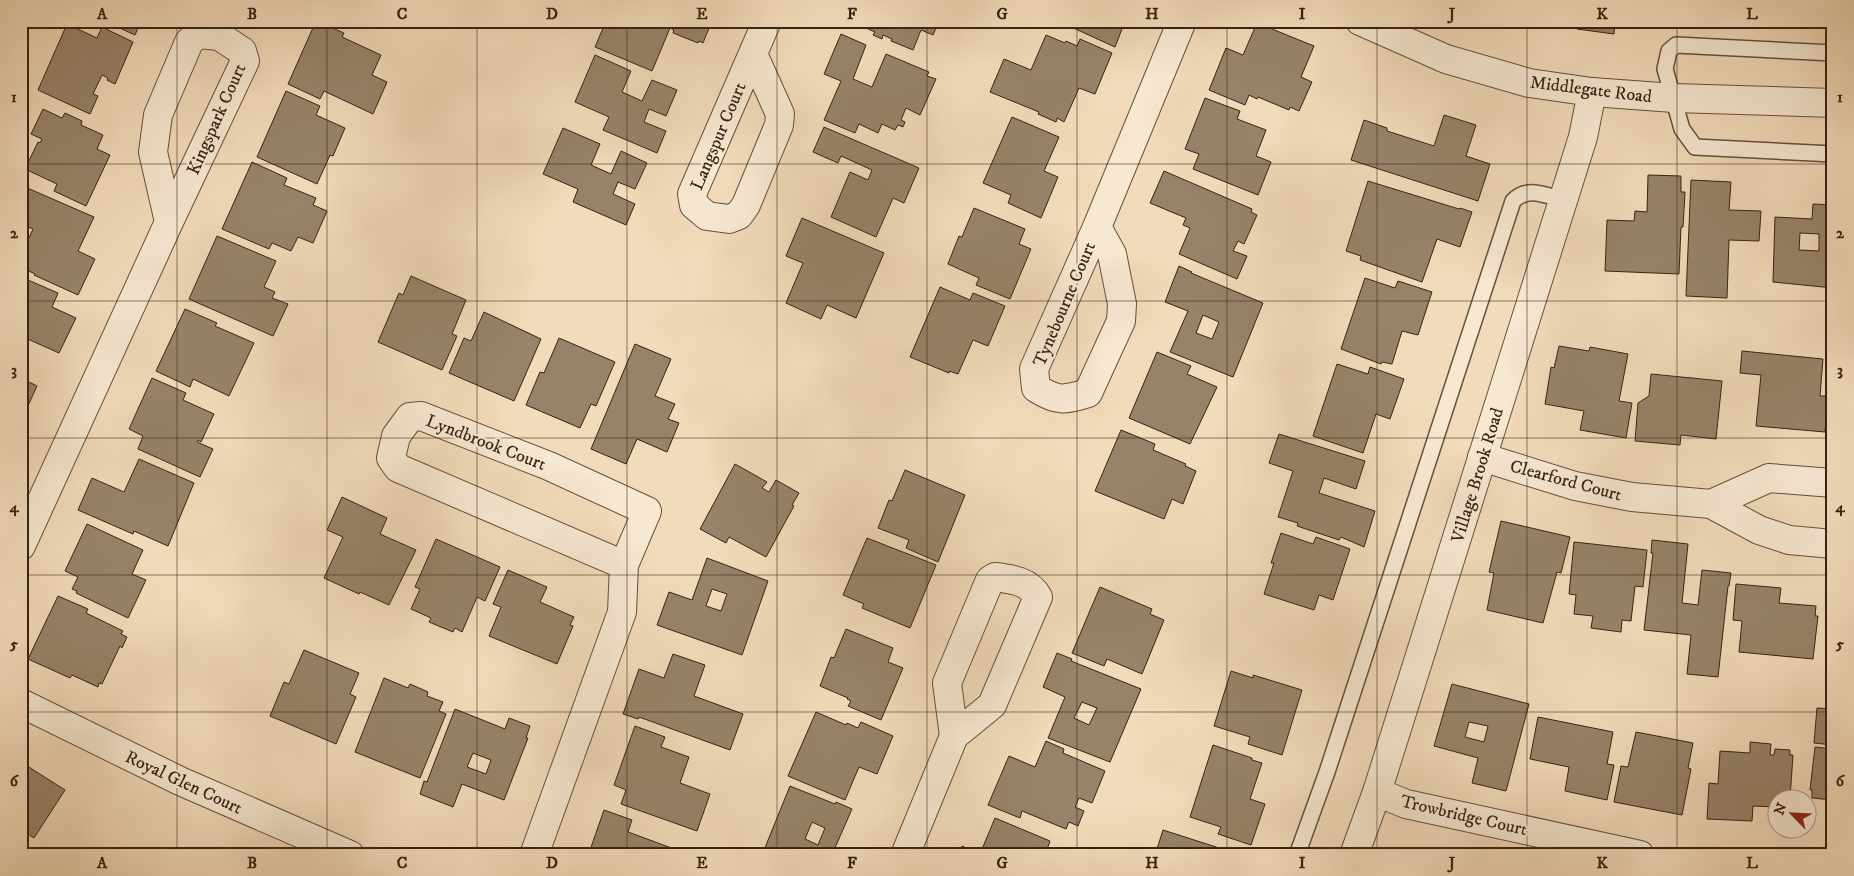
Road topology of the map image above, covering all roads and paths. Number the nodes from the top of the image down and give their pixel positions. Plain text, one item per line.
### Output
1 (767, 21) edge
2 (1182, 21) edge
3 (1360, 21) edge
4 (1833, 53) edge
5 (753, 54) junction
6 (1592, 92) junction
7 (1674, 98) junction
8 (1833, 103) edge
9 (1833, 154) edge
10 (1563, 200) junction
11 (169, 222) junction
12 (1097, 227) junction
13 (1482, 457) junction
14 (1833, 482) edge
15 (1711, 504) junction
16 (1833, 544) edge
17 (21, 546) edge
18 (624, 565) junction
19 (21, 703) edge
20 (954, 736) junction
21 (1377, 792) junction
22 (350, 855) edge
23 (534, 855) edge
24 (905, 855) edge
25 (1297, 855) edge
26 (1354, 855) edge
27 (1640, 855) edge

1 - 5 street, Langspur Court
2 - 12 street, Tynebourne Court
3 - 6 street, Middlegate Road
4 - 7 lane
5 - 5 street, Langspur Court
6 - 7 street, Middlegate Road
6 - 10 street, Village Brook Road
7 - 8 street, Middlegate Road
7 - 9 lane
10 - 13 street, Village Brook Road
10 - 25 lane
11 - 11 street, Kingspark Court
11 - 17 street, Kingspark Court
12 - 12 street, Tynebourne Court
13 - 15 street, Clearford Court
13 - 21 street, Village Brook Road
14 - 15 street, Clearford Court
15 - 16 street, Clearford Court
18 - 18 street, Lyndbrook Court
18 - 23 street, Lyndbrook Court
19 - 22 street, Royal Glen Court
20 - 20 street
20 - 24 street
21 - 26 street, Village Brook Road
21 - 27 street, Trowbridge Court

